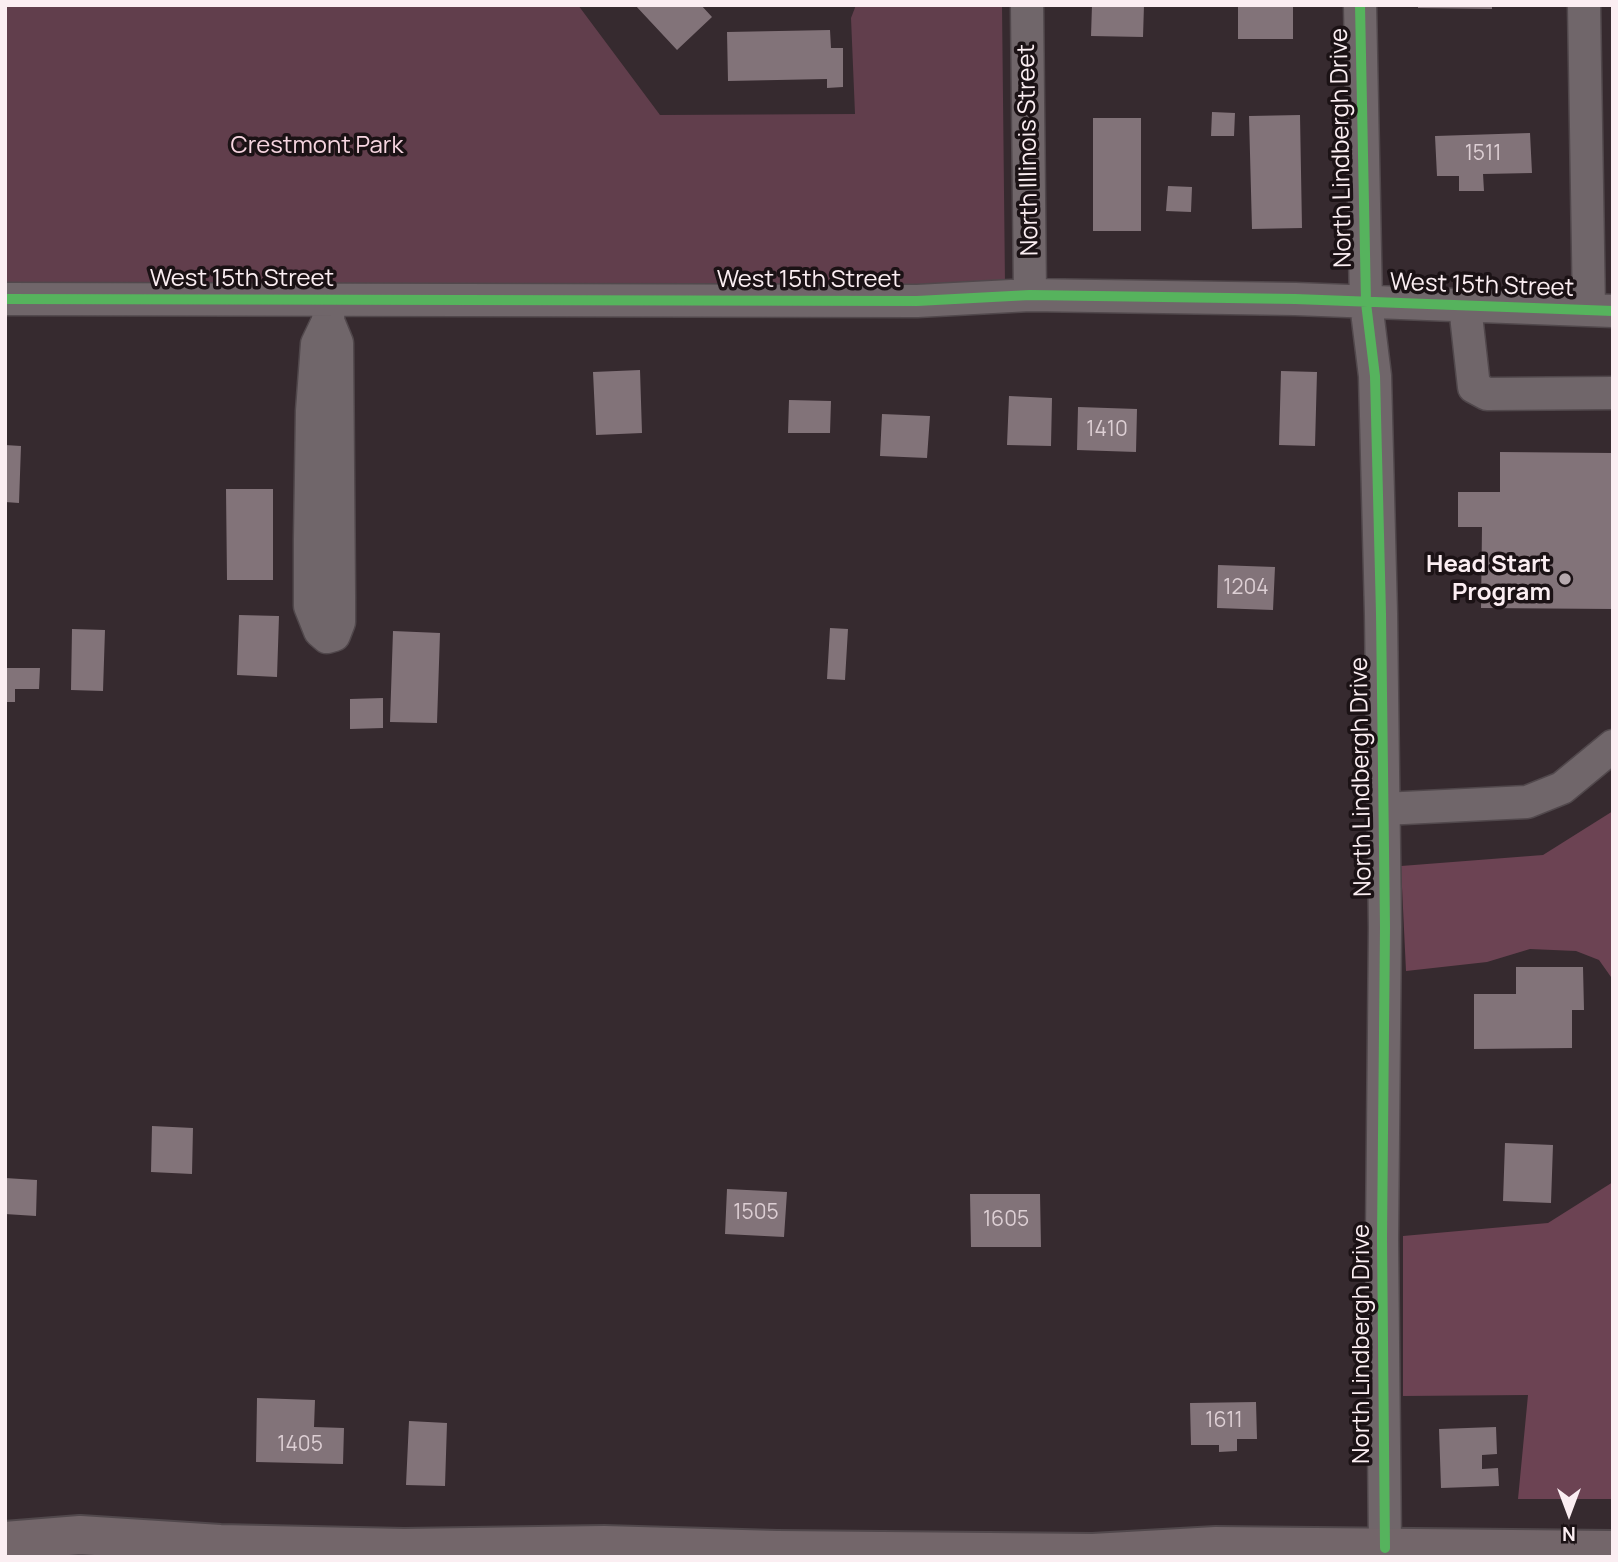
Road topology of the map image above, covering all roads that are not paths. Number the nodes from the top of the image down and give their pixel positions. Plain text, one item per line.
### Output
1 (1027, 5) edge
2 (1360, 5) edge
3 (1584, 5) edge
4 (1030, 295) junction
5 (5, 299) edge
6 (1366, 303) junction
7 (1465, 306) junction
8 (328, 310) junction
9 (1601, 310) edge
10 (1613, 393) edge
11 (1613, 746) edge
12 (1383, 810) junction
13 (5, 1541) edge
14 (1385, 1548) junction
15 (1613, 1550) edge
16 (440, 1552) edge

1 - 4 street, North Illinois Street
2 - 6 street, North Lindbergh Drive
3 - 9 street
4 - 6 street, West 15th Street
4 - 8 street, West 15th Street
5 - 8 street, West 15th Street
6 - 7 street, West 15th Street
6 - 12 street, North Lindbergh Drive
7 - 9 street, West 15th Street
7 - 10 street
8 - 8 street
11 - 12 street
12 - 14 street, North Lindbergh Drive
13 - 16 main road
14 - 15 main road
14 - 16 main road

